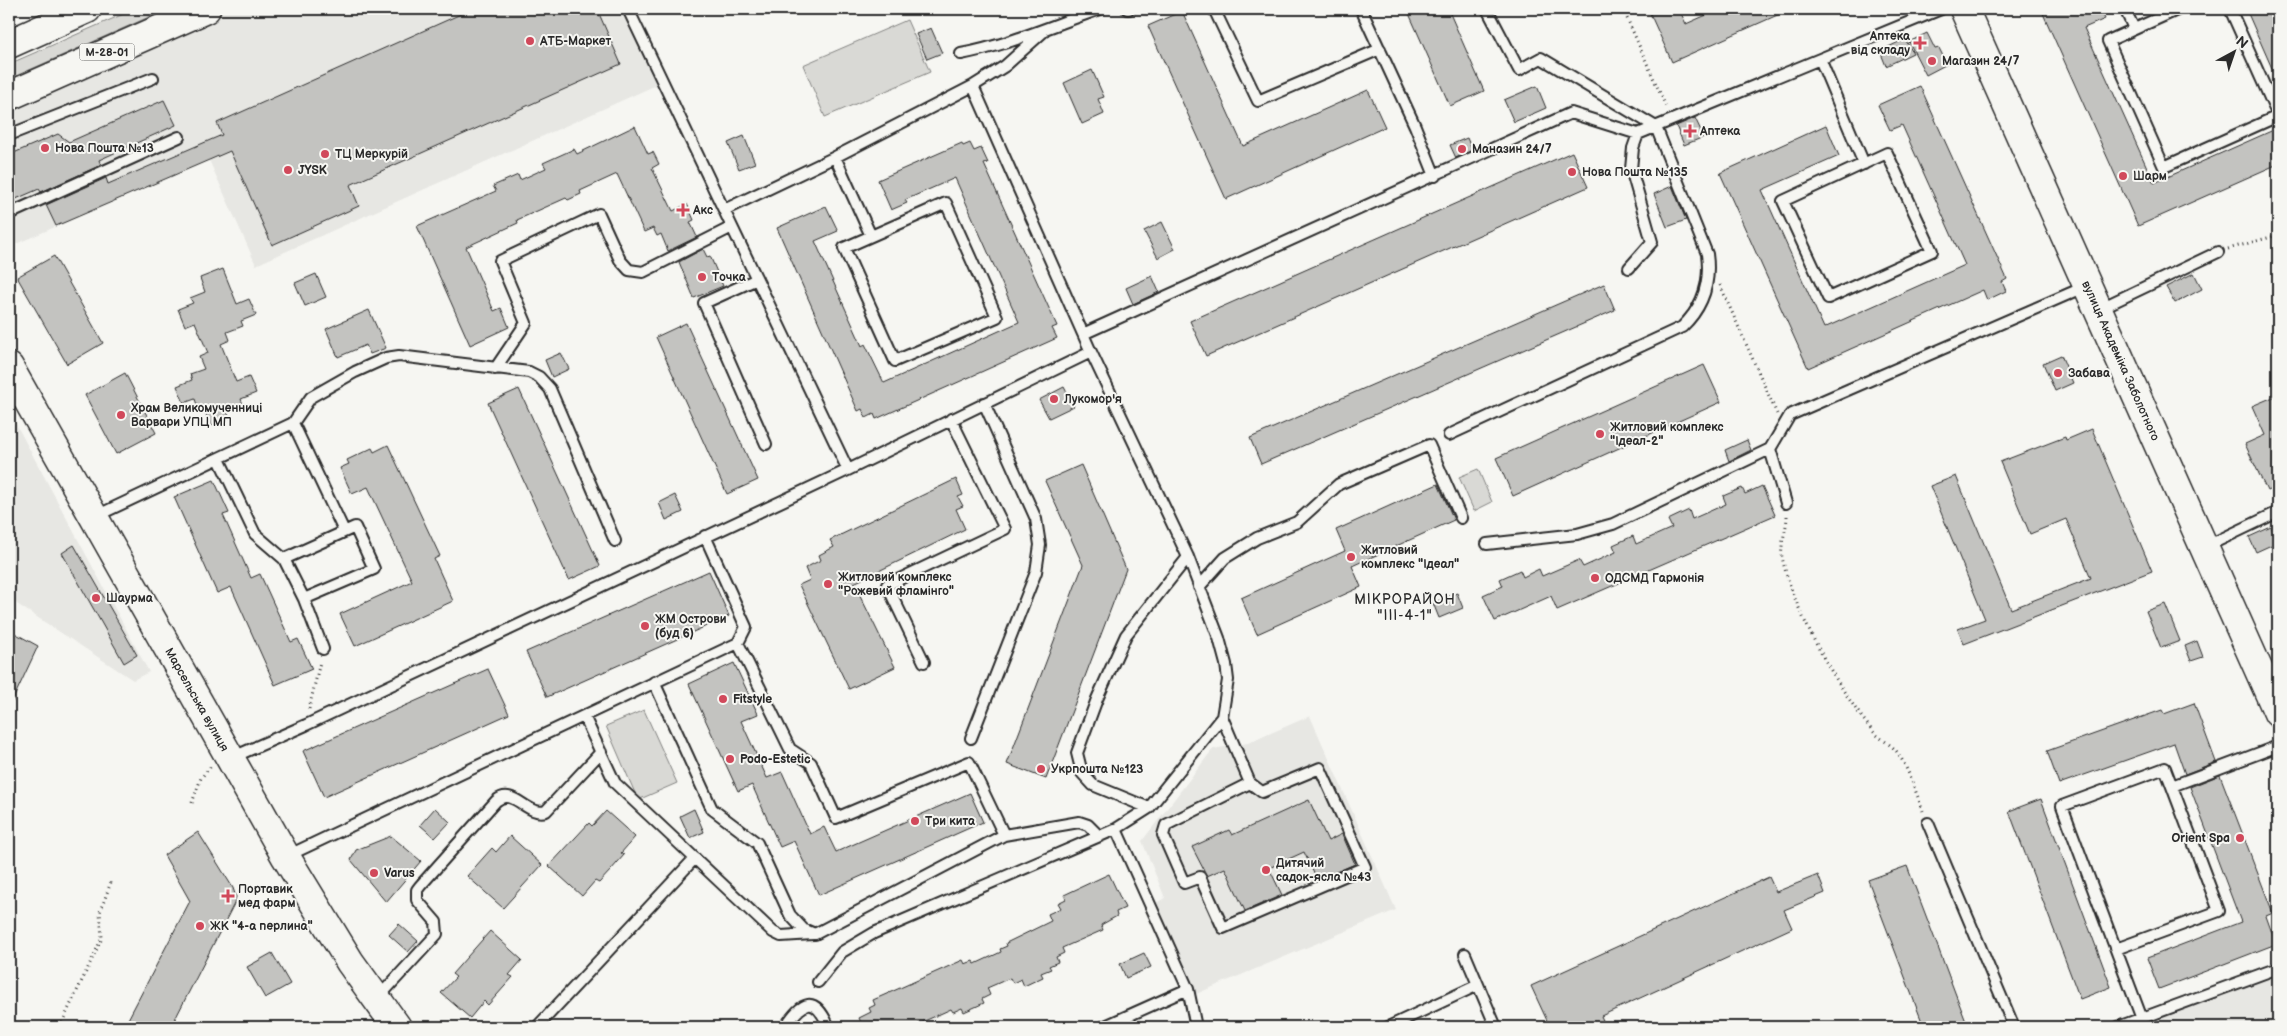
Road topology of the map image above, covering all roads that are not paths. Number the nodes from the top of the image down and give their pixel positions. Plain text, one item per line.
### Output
1 (87, 9) edge
2 (206, 9) edge
3 (628, 9) edge
4 (1100, 9) edge
5 (1214, 9) edge
6 (1361, 9) edge
7 (1487, 9) edge
8 (1941, 9) edge
9 (1964, 9) edge
10 (2125, 9) edge
11 (2179, 9) edge
12 (2230, 9) edge
13 (1046, 28) junction
14 (2134, 29) junction
15 (9, 44) edge
16 (1380, 49) junction
17 (960, 54) dead end
18 (1820, 59) junction
19 (153, 78) dead end
20 (973, 86) junction
21 (9, 96) edge
22 (2278, 116) edge
23 (1656, 127) junction
24 (1638, 134) junction
25 (9, 135) edge
26 (179, 137) dead end
27 (836, 157) junction
28 (1864, 164) junction
29 (1435, 176) junction
30 (724, 210) junction
31 (9, 214) edge
32 (732, 227) junction
33 (871, 236) junction
34 (2218, 252) road end
35 (1629, 268) dead end
36 (757, 280) junction
37 (2093, 297) junction
38 (1083, 334) junction
39 (1090, 352) junction
40 (9, 367) edge
41 (495, 369) junction
42 (984, 403) junction
43 (951, 419) junction
44 (293, 423) junction
45 (1449, 435) dead end
46 (766, 444) dead end
47 (1770, 449) junction
48 (219, 458) junction
49 (848, 470) junction
50 (1786, 503) road end
51 (2278, 512) edge
52 (93, 518) junction
53 (1461, 518) dead end
54 (344, 532) junction
55 (705, 536) junction
56 (615, 541) dead end
57 (1487, 544) dead end
58 (2204, 547) junction
59 (1188, 557) junction
60 (284, 559) junction
61 (1199, 587) junction
62 (304, 599) junction
63 (738, 643) junction
64 (323, 649) road end
65 (924, 662) dead end
66 (654, 682) junction
67 (2278, 713) edge
68 (584, 716) junction
69 (1222, 717) junction
70 (971, 738) dead end
71 (2278, 746) edge
72 (600, 752) junction
73 (230, 758) junction
74 (1250, 782) junction
75 (2172, 786) junction
76 (1149, 808) junction
77 (1928, 823) road end
78 (1116, 829) junction
79 (1004, 835) junction
80 (1098, 835) junction
81 (286, 856) junction
82 (695, 858) junction
83 (815, 934) junction
84 (2116, 949) junction
85 (1465, 954) dead end
86 (2278, 968) edge
87 (818, 982) dead end
88 (1478, 984) junction
89 (1188, 989) junction
90 (377, 999) junction
91 (2142, 1020) junction
92 (397, 1027) edge
93 (537, 1027) edge
94 (785, 1027) edge
95 (829, 1027) edge
96 (1103, 1027) edge
97 (1196, 1027) edge
98 (1388, 1027) edge
99 (1496, 1027) edge
100 (2014, 1027) edge
101 (2118, 1027) edge

1 - 15 main road
2 - 21 main road, М-28-01
3 - 30 lane
4 - 13 lane
5 - 16 lane
6 - 16 lane
7 - 23 lane
8 - 18 lane
9 - 37 main road, вулиця Академіка Заболотного
10 - 14 lane
11 - 14 lane
12 - 22 lane
13 - 17 lane
13 - 20 lane
14 - 22 lane
16 - 29 lane
18 - 23 lane
18 - 28 lane
19 - 25 lane
20 - 27 lane
20 - 38 lane
23 - 24 lane
23 - 45 lane
24 - 29 lane
24 - 35 lane
26 - 31 lane
27 - 30 lane
27 - 33 lane
28 - 28 lane
29 - 38 lane
30 - 32 lane
32 - 36 lane
32 - 41 lane
33 - 33 lane
34 - 37 lane
36 - 46 lane
36 - 49 lane
37 - 47 lane
37 - 58 main road, вулиця Академіка Заболотного
38 - 39 lane
39 - 42 lane
39 - 59 lane
40 - 52 main road, Марсельська вулиця
41 - 44 lane
41 - 56 lane
42 - 43 lane
42 - 70 lane
43 - 49 lane
43 - 65 lane
44 - 48 lane
44 - 54 lane
47 - 50 lane
47 - 57 lane
48 - 52 lane
48 - 60 lane
49 - 55 lane
51 - 58 lane
52 - 73 main road, Марсельська вулиця
53 - 61 lane
54 - 60 lane
54 - 62 lane
55 - 63 lane
55 - 73 lane
58 - 67 main road, вулиця Академіка Заболотного
59 - 61 lane
59 - 76 lane
60 - 62 lane
61 - 69 lane
62 - 64 lane
63 - 66 lane
63 - 79 lane
66 - 68 lane
66 - 83 lane
68 - 72 lane
68 - 81 lane
69 - 74 lane
69 - 76 lane
71 - 75 lane
72 - 82 lane
72 - 90 lane
73 - 81 main road, Марсельська вулиця
74 - 74 lane
75 - 84 lane
75 - 84 lane
76 - 78 lane
77 - 100 lane
78 - 80 lane
78 - 89 lane
79 - 80 lane
79 - 83 lane
80 - 87 lane
81 - 90 main road, Марсельська вулиця
82 - 83 lane
82 - 93 lane
84 - 91 lane
85 - 88 lane
86 - 91 lane
88 - 98 lane
88 - 99 lane
89 - 96 lane
89 - 97 lane
90 - 92 main road, Марсельська вулиця
91 - 101 lane
94 - 95 lane

